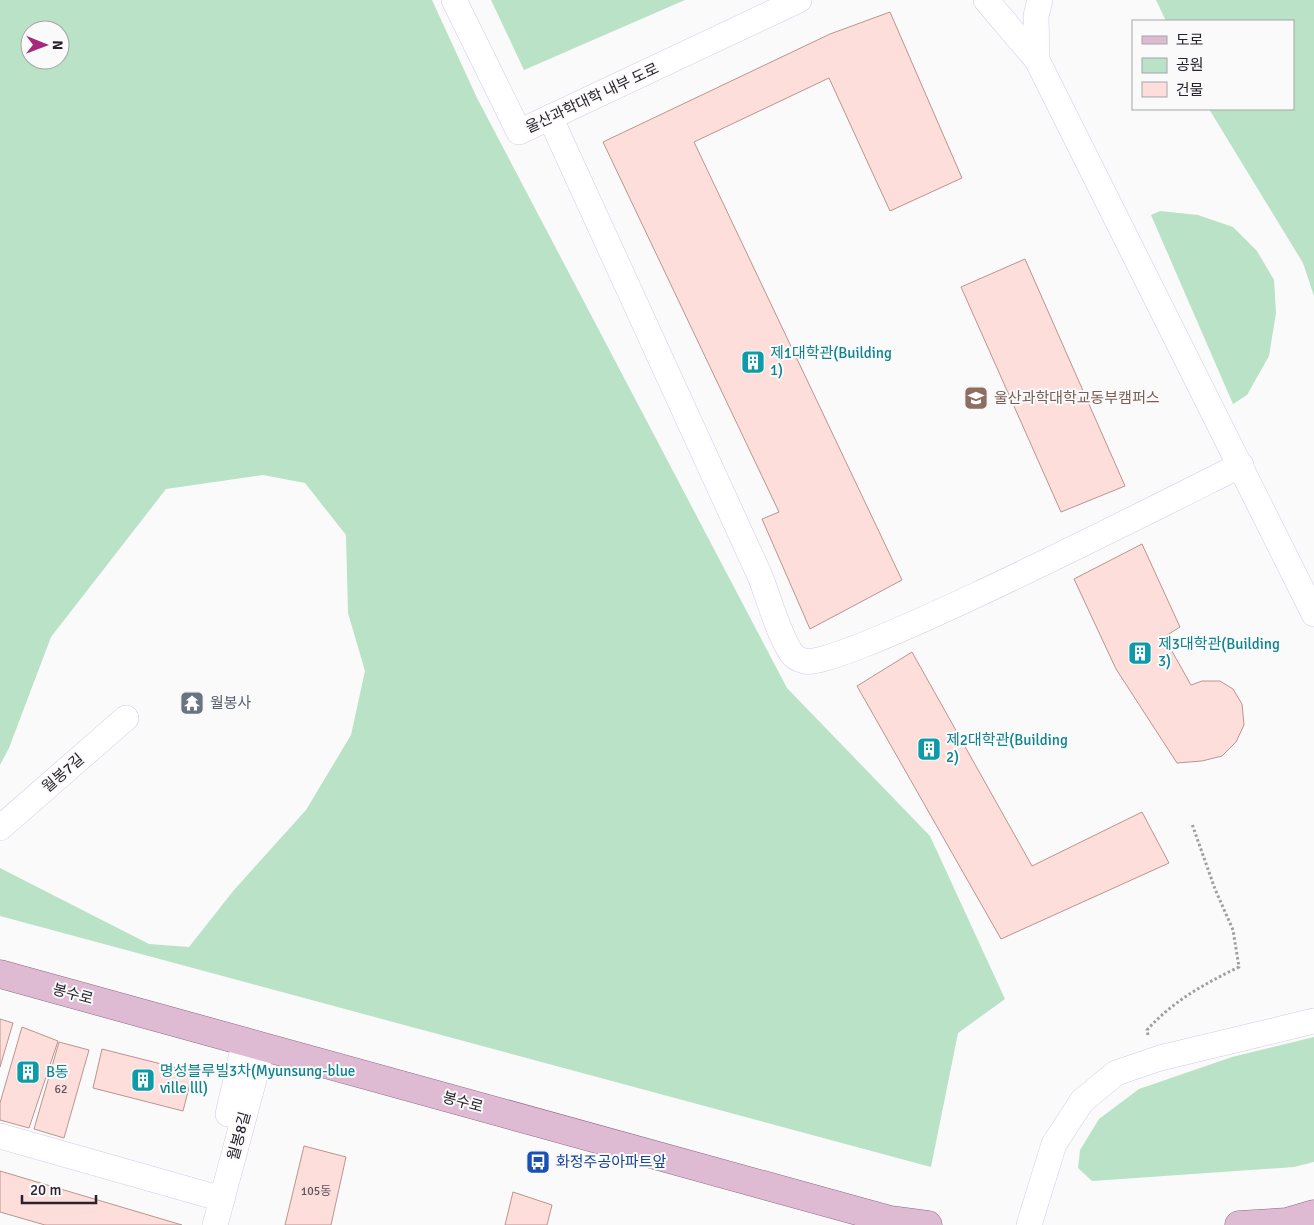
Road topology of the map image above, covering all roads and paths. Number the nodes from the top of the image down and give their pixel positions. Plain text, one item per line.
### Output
1 (454, 0) edge
2 (799, 0) edge
3 (986, 0) edge
4 (1040, 0) edge
5 (1037, 60) junction
6 (550, 117) junction
7 (1241, 465) junction
8 (1314, 614) edge
9 (126, 718) dead end
10 (1192, 824) dead end
11 (0, 828) edge
12 (0, 974) edge
13 (1314, 1021) edge
14 (254, 1044) junction
15 (1151, 1062) junction
16 (0, 1136) edge
17 (219, 1150) dead end
18 (222, 1199) junction
19 (1314, 1214) edge
20 (1287, 1224) edge
21 (215, 1225) edge
22 (928, 1225) edge
23 (1029, 1225) edge
24 (1239, 1225) edge

1 - 6 street, 울산과학대학 내부 도로
2 - 6 street, 울산과학대학 내부 도로
3 - 5 street
4 - 5 street
5 - 7 street
6 - 7 street
7 - 8 street
9 - 11 street, 월봉7길
10 - 15 path
12 - 14 main road, 봉수로
13 - 15 street
14 - 17 street
14 - 18 street, 월봉8길
14 - 22 main road, 봉수로
15 - 23 street
16 - 18 street
18 - 21 street, 월봉8길
19 - 20 main road
20 - 24 main road

